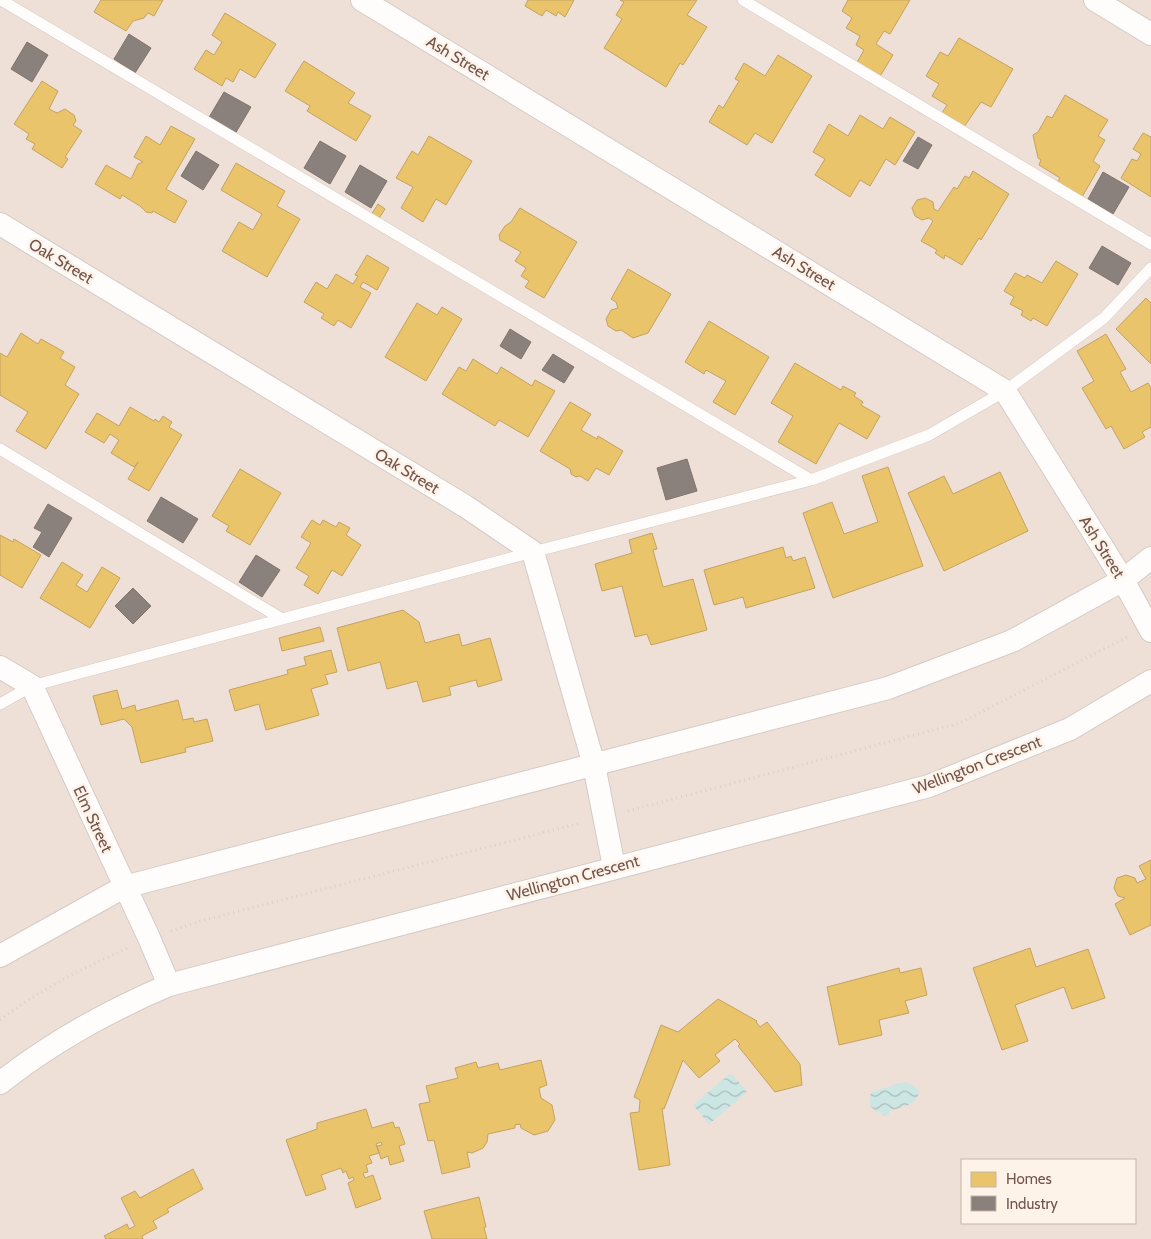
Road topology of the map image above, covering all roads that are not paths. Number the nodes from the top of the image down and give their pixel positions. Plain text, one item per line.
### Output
1 (0, 0) edge
2 (362, 0) edge
3 (744, 0) edge
4 (1095, 0) edge
5 (1151, 34) edge
6 (0, 224) edge
7 (1151, 244) edge
8 (1151, 268) edge
9 (1006, 391) junction
10 (0, 449) edge
11 (812, 480) junction
12 (533, 552) junction
13 (1151, 558) edge
14 (1123, 580) junction
15 (282, 619) junction
16 (1149, 628) edge
17 (0, 667) edge
18 (1151, 681) edge
19 (32, 686) junction
20 (0, 704) edge
21 (594, 765) junction
22 (614, 867) junction
23 (124, 887) junction
24 (0, 956) edge
25 (169, 985) junction
26 (0, 1083) edge

1 - 11 lane
2 - 9 street, Ash Street
3 - 7 lane
4 - 5 street
6 - 12 street, Oak Street
8 - 9 lane
9 - 11 lane
9 - 14 street, Ash Street
10 - 15 lane
11 - 12 lane
12 - 15 lane
12 - 21 street
13 - 14 street
14 - 16 street, Ash Street
14 - 21 street
15 - 19 lane
17 - 19 street
18 - 22 street, Wellington Crescent
19 - 20 lane
19 - 23 street, Elm Street
21 - 22 street
21 - 23 street
22 - 25 street, Wellington Crescent
23 - 24 street
23 - 25 street, Elm Street
25 - 26 street, Wellington Crescent

